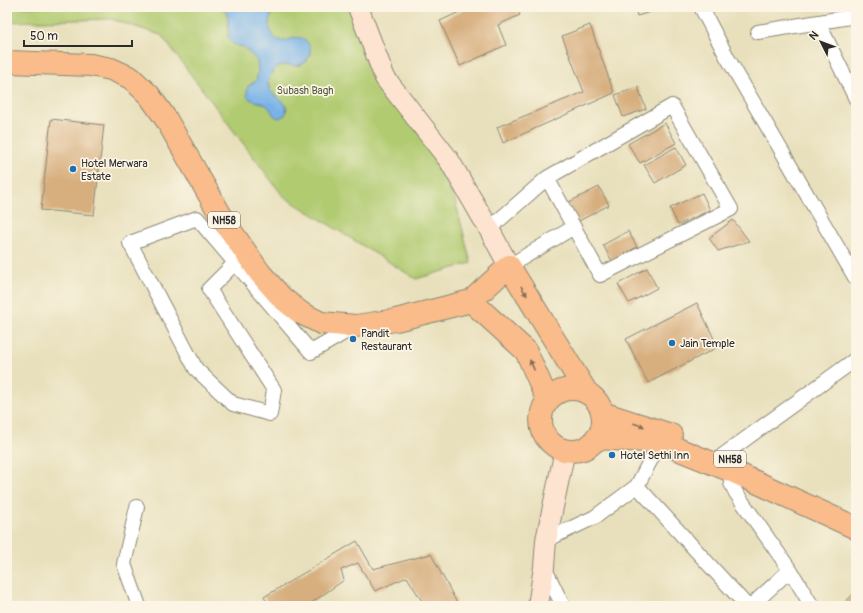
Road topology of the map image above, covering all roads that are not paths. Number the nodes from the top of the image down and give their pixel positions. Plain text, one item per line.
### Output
1 (358, 7) edge
2 (701, 7) edge
3 (856, 16) edge
4 (818, 22) junction
5 (758, 32) dead end
6 (7, 62) edge
7 (856, 99) edge
8 (547, 178) junction
9 (574, 227) junction
10 (489, 228) junction
11 (235, 263) junction
12 (509, 266) junction
13 (856, 279) edge
14 (471, 301) junction
15 (356, 326) junction
16 (856, 359) edge
17 (587, 393) junction
18 (548, 401) junction
19 (602, 413) junction
20 (596, 438) junction
21 (662, 438) junction
22 (565, 450) junction
23 (726, 463) junction
24 (637, 486) junction
25 (137, 507) dead end
26 (856, 511) edge
27 (856, 520) edge
28 (856, 528) edge
29 (546, 540) junction
30 (544, 568) junction
31 (790, 570) junction
32 (140, 606) edge
33 (538, 606) edge
34 (562, 606) edge
35 (747, 606) edge
36 (750, 606) edge
37 (812, 606) edge

1 - 10 street
2 - 13 street
3 - 4 street
4 - 5 street
4 - 7 street
6 - 15 highway, NH58
8 - 9 street
8 - 9 street
8 - 10 street
9 - 12 street
10 - 12 street
11 - 11 street
11 - 15 street
12 - 14 highway, NH58
12 -> 17 highway
14 - 15 highway, NH58
18 -> 14 highway
16 - 23 street
17 - 18 highway
17 - 19 highway
18 - 22 highway
19 - 20 highway
19 -> 21 highway, NH58
20 - 21 highway, NH58
20 - 22 highway
21 - 23 highway, NH58
21 - 24 street
21 - 27 highway
22 - 29 street
23 - 26 highway, NH58
23 - 28 highway, NH58
23 - 31 street
24 - 29 street
24 - 35 street
25 - 32 street
29 - 30 street
30 - 33 street
30 - 34 street
31 - 36 street
31 - 37 street

